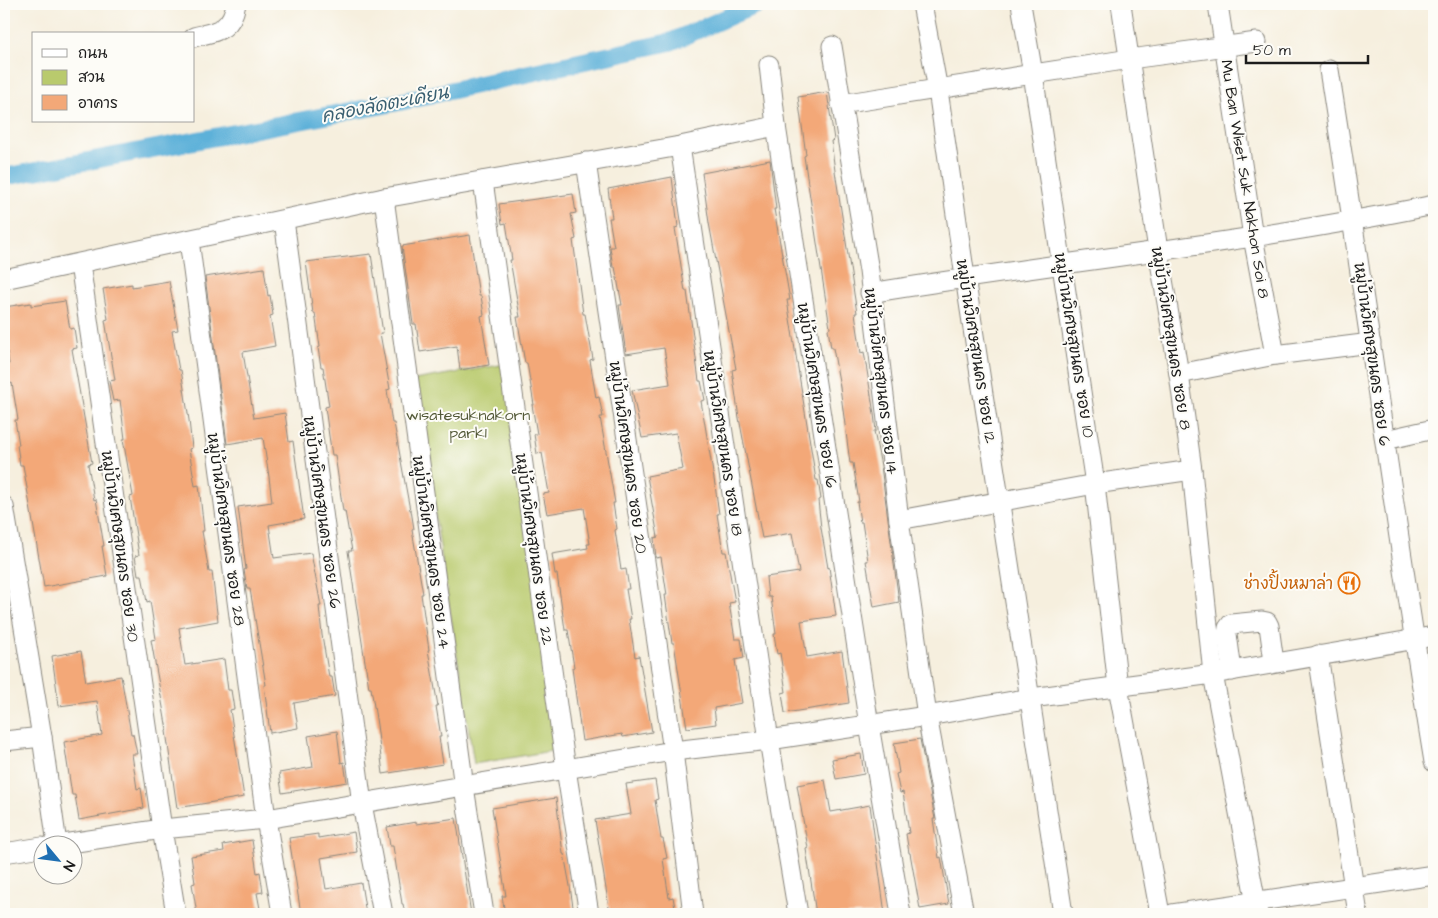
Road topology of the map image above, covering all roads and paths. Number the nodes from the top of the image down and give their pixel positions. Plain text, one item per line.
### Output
1 (236, 4) edge
2 (922, 4) edge
3 (1021, 4) edge
4 (1122, 4) edge
5 (1218, 4) edge
6 (195, 37) edge
7 (1257, 42) dead end
8 (832, 46) dead end
9 (1224, 46) junction
10 (1130, 59) junction
11 (769, 65) dead end
12 (1329, 70) dead end
13 (1033, 74) junction
14 (938, 90) junction
15 (841, 104) junction
16 (776, 126) junction
17 (680, 146) junction
18 (586, 162) junction
19 (483, 181) junction
20 (384, 198) junction
21 (1434, 205) edge
22 (284, 220) junction
23 (1353, 221) junction
24 (1253, 237) junction
25 (189, 240) junction
26 (1158, 250) junction
27 (80, 264) junction
28 (1063, 264) junction
29 (965, 277) junction
30 (4, 279) edge
31 (870, 293) junction
32 (1371, 343) junction
33 (1275, 355) junction
34 (1179, 374) junction
35 (1434, 430) edge
36 (1385, 440) junction
37 (1192, 470) junction
38 (1095, 484) junction
39 (1000, 501) junction
40 (4, 506) edge
41 (899, 520) junction
42 (5, 526) edge
43 (1434, 636) edge
44 (1414, 639) junction
45 (1318, 655) junction
46 (1274, 662) junction
47 (1222, 672) junction
48 (1118, 687) junction
49 (1031, 698) junction
50 (927, 716) junction
51 (869, 724) junction
52 (42, 737) junction
53 (769, 740) junction
54 (4, 741) edge
55 (673, 751) junction
56 (1434, 762) edge
57 (566, 769) junction
58 (464, 787) junction
59 (362, 804) junction
60 (266, 819) junction
61 (162, 829) junction
62 (49, 836) edge
63 (82, 841) edge
64 (32, 849) edge
65 (4, 853) edge
66 (1434, 875) edge
67 (1354, 887) junction
68 (1257, 908) edge
69 (176, 914) edge
70 (282, 914) edge
71 (383, 914) edge
72 (484, 914) edge
73 (588, 914) edge
74 (693, 914) edge
75 (798, 914) edge
76 (901, 914) edge
77 (964, 914) edge
78 (1063, 914) edge
79 (1160, 914) edge
80 (1172, 914) edge
81 (1358, 914) edge

1 - 6 street
2 - 14 street, หมู่บ้านวิเศษสุขนคร ซอย 12
3 - 13 street, หมู่บ้านวิเศษสุขนคร ซอย 10
4 - 10 street, หมู่บ้านวิเศษสุขนคร ซอย 8
5 - 9 street, Mu Ban Wiset Suk Nakhon Soi 8
7 - 9 street
8 - 15 street, หมู่บ้านวิเศษสุขนคร ซอย 14
9 - 10 street
9 - 24 street, Mu Ban Wiset Suk Nakhon Soi 8
10 - 13 street
10 - 26 street, หมู่บ้านวิเศษสุขนคร ซอย 8
11 - 16 street, หมู่บ้านวิเศษสุขนคร ซอย 16
12 - 23 street, หมู่บ้านวิเศษสุขนคร ซอย 6
13 - 14 street
13 - 28 street, หมู่บ้านวิเศษสุขนคร ซอย 10
14 - 15 street
14 - 29 street, หมู่บ้านวิเศษสุขนคร ซอย 12
15 - 31 street, หมู่บ้านวิเศษสุขนคร ซอย 14
16 - 17 street
16 - 51 street, หมู่บ้านวิเศษสุขนคร ซอย 16
17 - 18 street
17 - 53 street, หมู่บ้านวิเศษสุขนคร ซอย 18
18 - 19 street
18 - 55 street, หมู่บ้านวิเศษสุขนคร ซอย 20
19 - 20 street
19 - 57 street, หมู่บ้านวิเศษสุขนคร ซอย 22
20 - 22 street
20 - 58 street, หมู่บ้านวิเศษสุขนคร ซอย 24
21 - 23 street
22 - 25 street
22 - 59 street, หมู่บ้านวิเศษสุขนคร ซอย 26
23 - 24 street
23 - 32 street, หมู่บ้านวิเศษสุขนคร ซอย 6
24 - 26 street
24 - 33 street, Mu Ban Wiset Suk Nakhon Soi 8
25 - 27 street
25 - 60 street, หมู่บ้านวิเศษสุขนคร ซอย 28
26 - 28 street
26 - 34 street, หมู่บ้านวิเศษสุขนคร ซอย 8
27 - 30 street
27 - 61 street, หมู่บ้านวิเศษสุขนคร ซอย 30
28 - 29 street
28 - 38 street, หมู่บ้านวิเศษสุขนคร ซอย 10
29 - 31 street
29 - 39 street, หมู่บ้านวิเศษสุขนคร ซอย 12
31 - 41 street, หมู่บ้านวิเศษสุขนคร ซอย 14
32 - 33 street
32 - 36 street, หมู่บ้านวิเศษสุขนคร ซอย 6
33 - 34 street
34 - 37 street, หมู่บ้านวิเศษสุขนคร ซอย 8
35 - 36 street
36 - 44 street, หมู่บ้านวิเศษสุขนคร ซอย 6
37 - 38 street
37 - 47 street, หมู่บ้านวิเศษสุขนคร ซอย 8
38 - 39 street
38 - 48 street, หมู่บ้านวิเศษสุขนคร ซอย 10
39 - 41 street
39 - 49 street, หมู่บ้านวิเศษสุขนคร ซอย 12
40 - 42 street
41 - 50 street, หมู่บ้านวิเศษสุขนคร ซอย 14
42 - 52 street
43 - 44 street
44 - 45 street
44 - 56 street, หมู่บ้านวิเศษสุขนคร ซอย 6
45 - 46 street
45 - 67 street
46 - 47 street
46 - 47 street
47 - 48 street
47 - 68 street
48 - 49 street
48 - 79 street, หมู่บ้านวิเศษสุขนคร ซอย 10
49 - 50 street
49 - 78 street, หมู่บ้านวิเศษสุขนคร ซอย 12
50 - 51 street
50 - 77 street, หมู่บ้านวิเศษสุขนคร ซอย 14
51 - 53 street
51 - 76 street, หมู่บ้านวิเศษสุขนคร ซอย 16
52 - 54 street
52 - 62 street
53 - 55 street
53 - 75 street, หมู่บ้านวิเศษสุขนคร ซอย 18
55 - 57 street
55 - 74 street, หมู่บ้านวิเศษสุขนคร ซอย 20
57 - 58 street
57 - 73 street, หมู่บ้านวิเศษสุขนคร ซอย 22
58 - 59 street
58 - 72 street, หมู่บ้านวิเศษสุขนคร ซอย 24
59 - 60 street
59 - 71 street, หมู่บ้านวิเศษสุขนคร ซอย 26
60 - 61 street
60 - 70 street, หมู่บ้านวิเศษสุขนคร ซอย 28
61 - 63 street
61 - 69 street, หมู่บ้านวิเศษสุขนคร ซอย 30
64 - 65 street
66 - 67 street
67 - 68 street
67 - 81 street
68 - 80 street

